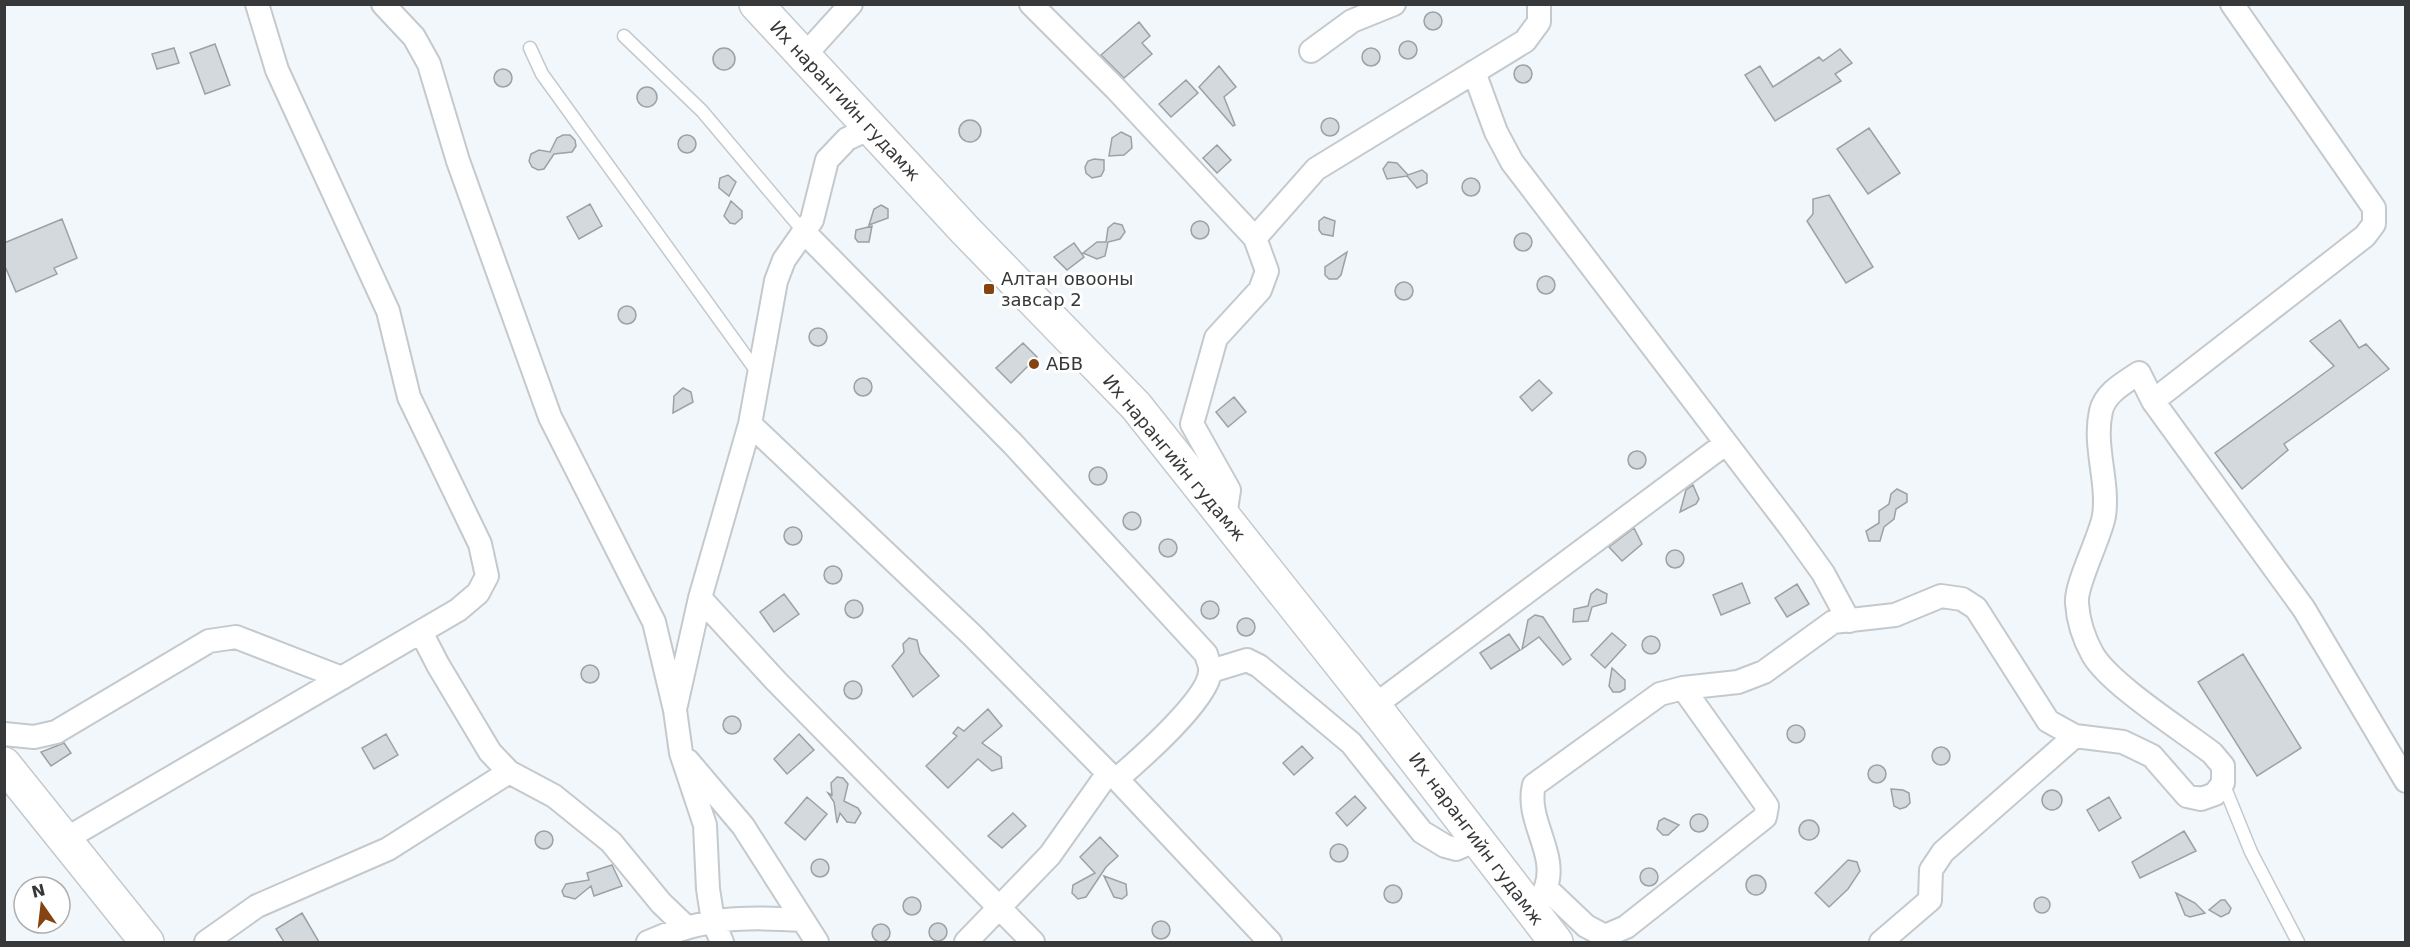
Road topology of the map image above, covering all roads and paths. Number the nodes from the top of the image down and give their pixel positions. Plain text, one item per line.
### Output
1 (257, 4) edge
2 (383, 4) edge
3 (756, 4) edge
4 (851, 4) edge
5 (1031, 4) edge
6 (1394, 4) edge
7 (1539, 4) edge
8 (2232, 4) edge
9 (624, 36) dead end
10 (530, 48) dead end
11 (1311, 51) dead end
12 (804, 56) junction
13 (1474, 72) junction
14 (870, 128) junction
15 (804, 232) junction
16 (1256, 238) junction
17 (759, 374) junction
18 (2153, 401) junction
19 (750, 424) junction
20 (1725, 444) junction
21 (1225, 516) junction
22 (700, 598) junction
23 (1849, 621) junction
24 (421, 632) junction
25 (1210, 671) junction
26 (342, 678) junction
27 (1683, 688) junction
28 (1374, 706) junction
29 (675, 710) junction
30 (4, 734) edge
31 (2075, 736) junction
32 (681, 753) junction
33 (4, 764) edge
34 (509, 772) junction
35 (1112, 776) junction
36 (2406, 781) edge
37 (2223, 783) junction
38 (64, 840) junction
39 (1477, 840) junction
40 (1539, 900) junction
41 (997, 909) junction
42 (803, 920) junction
43 (713, 921) junction
44 (685, 926) junction
45 (147, 942) edge
46 (206, 942) edge
47 (648, 942) edge
48 (722, 942) edge
49 (817, 942) edge
50 (966, 942) edge
51 (1033, 942) edge
52 (1270, 942) edge
53 (1556, 942) edge
54 (1881, 942) edge
55 (2298, 942) edge

1 - 24 street
2 - 29 street
3 - 12 main road, Их нарангийн гудамж
4 - 12 street
5 - 16 street
6 - 11 street
7 - 13 street
8 - 18 street
9 - 15 lane
10 - 17 lane
12 - 14 main road, Их нарангийн гудамж
13 - 16 street
13 - 20 street
14 - 15 street
14 - 21 main road, Их нарангийн гудамж
15 - 17 street
15 - 25 street
16 - 21 street
17 - 19 street
18 - 36 street
18 - 37 street
19 - 22 street
19 - 35 street
20 - 23 street
20 - 28 street
21 - 28 main road, Их нарангийн гудамж
22 - 29 street
22 - 41 street
23 - 27 street
23 - 31 street
24 - 26 street
24 - 34 street
25 - 35 street
25 - 39 street
26 - 30 street
26 - 38 street
27 - 40 street
27 - 40 street
28 - 39 main road, Их нарангийн гудамж
29 - 32 street
31 - 37 street
31 - 54 street
32 - 42 street
32 - 43 street
33 - 38 main road
34 - 44 street
34 - 46 street
35 - 41 street
35 - 52 street
37 - 55 lane
38 - 45 main road
39 - 40 main road, Их нарангийн гудамж
40 - 53 main road, Их нарангийн гудамж
41 - 50 street
41 - 51 street
42 - 43 street
42 - 49 street
43 - 44 street
43 - 48 street
44 - 47 street

